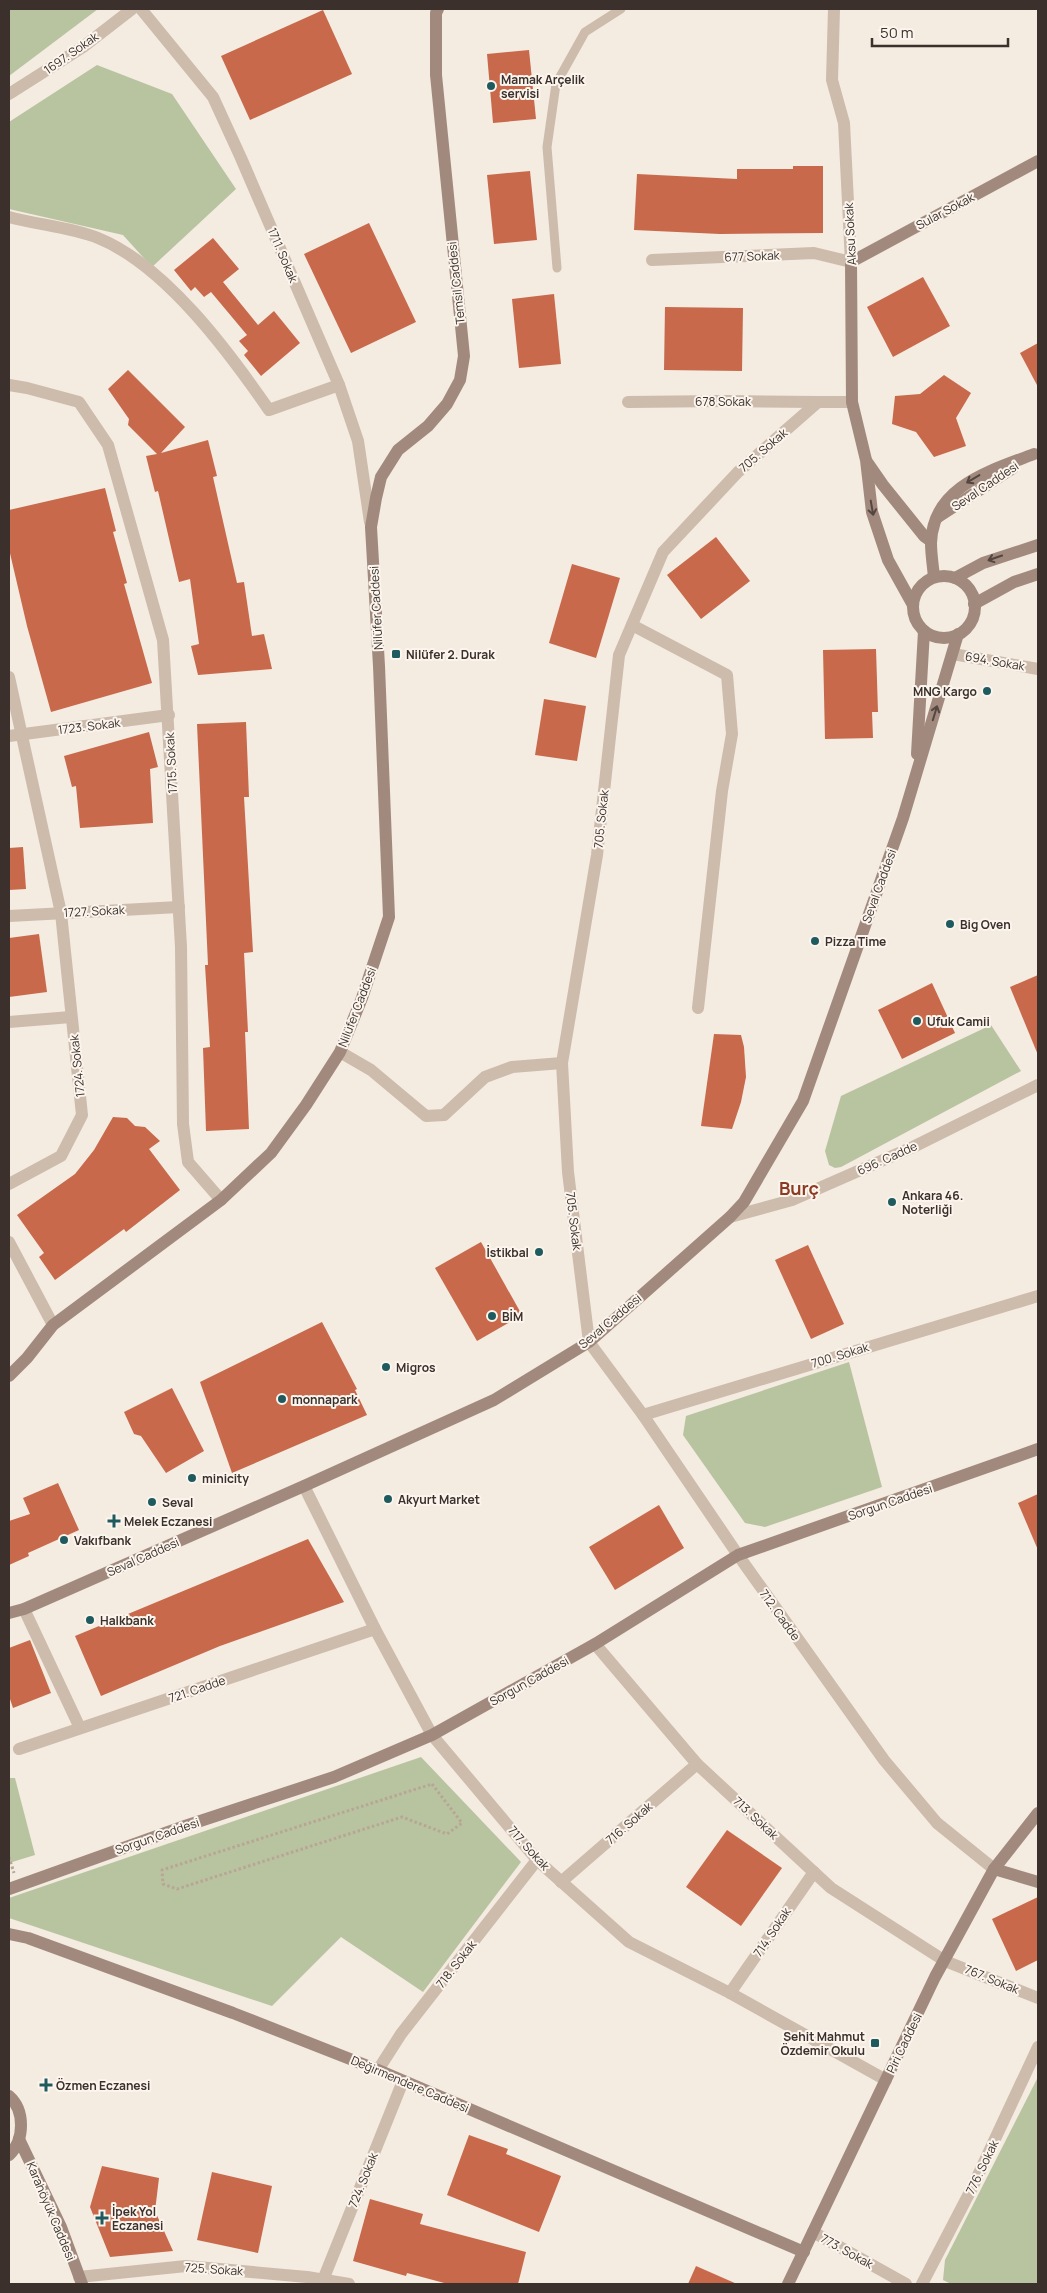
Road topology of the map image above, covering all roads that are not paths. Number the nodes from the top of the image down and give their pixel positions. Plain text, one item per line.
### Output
1 (132, 9) edge
2 (141, 9) edge
3 (438, 9) edge
4 (621, 9) edge
5 (834, 9) edge
6 (9, 94) edge
7 (1038, 161) edge
8 (9, 217) edge
9 (652, 260) dead end
10 (851, 262) junction
11 (557, 268) dead end
12 (9, 385) edge
13 (339, 385) junction
14 (628, 402) dead end
15 (818, 402) junction
16 (852, 402) junction
17 (1036, 453) edge
18 (866, 460) junction
19 (371, 527) junction
20 (931, 542) junction
21 (1038, 545) edge
22 (1038, 574) edge
23 (934, 577) junction
24 (955, 578) junction
25 (974, 604) junction
26 (913, 605) junction
27 (632, 625) junction
28 (924, 631) junction
29 (958, 634) junction
30 (952, 654) junction
31 (1038, 669) edge
32 (9, 677) edge
33 (169, 715) junction
34 (15, 736) edge
35 (916, 777) junction
36 (179, 907) junction
37 (60, 913) junction
38 (9, 916) edge
39 (698, 1008) dead end
40 (72, 1017) junction
41 (9, 1022) edge
42 (340, 1052) junction
43 (562, 1063) junction
44 (1038, 1085) edge
45 (9, 1184) edge
46 (221, 1200) junction
47 (730, 1217) junction
48 (9, 1242) edge
49 (1038, 1296) edge
50 (53, 1325) junction
51 (589, 1342) junction
52 (9, 1376) edge
53 (643, 1415) junction
54 (1038, 1449) edge
55 (304, 1486) junction
56 (738, 1555) junction
57 (24, 1609) junction
58 (9, 1613) edge
59 (375, 1629) junction
60 (594, 1644) junction
61 (80, 1728) junction
62 (432, 1735) junction
63 (19, 1749) dead end
64 (697, 1764) junction
65 (1038, 1813) edge
66 (538, 1860) junction
67 (994, 1869) junction
68 (814, 1872) junction
69 (561, 1882) junction
70 (1038, 1882) edge
71 (9, 1889) edge
72 (9, 1934) edge
73 (945, 1961) junction
74 (730, 1993) junction
75 (1038, 1998) edge
76 (1038, 2047) edge
77 (378, 2070) junction
78 (886, 2080) junction
79 (403, 2081) junction
80 (9, 2096) edge
81 (19, 2139) junction
82 (9, 2155) edge
83 (813, 2232) junction
84 (804, 2252) junction
85 (323, 2280) junction
86 (80, 2281) edge
87 (349, 2284) edge
88 (788, 2284) edge
89 (906, 2284) edge
90 (922, 2284) edge

1 - 6 street, 1697. Sokak
2 - 13 street, 1711. Sokak
3 - 19 street, Temsil Caddesi
4 - 11 lane
5 - 10 street, Aksu Sokak
7 - 10 street, Sular Sokak
8 - 13 street
9 - 10 street, 677 Sokak
10 - 16 street, Aksu Sokak
12 - 33 street, 1715. Sokak
13 - 19 street, 1711. Sokak
14 - 15 street, 678 Sokak
15 - 16 street
15 - 27 street, 705. Sokak
16 - 18 street, Aksu Sokak
17 - 20 street, Seval Caddesi
18 - 20 street, Aksu Sokak
18 -> 26 street, Aksu Sokak
19 - 42 street, Nilüfer Caddesi
20 - 23 street, Seval Caddesi
21 -> 24 street
22 - 25 street
23 - 24 street
23 - 26 street
24 - 25 street
25 - 29 street, Seval Caddesi
26 - 28 street, Seval Caddesi
27 - 39 street
27 - 43 street, 705. Sokak
28 - 29 street
28 - 35 street, Seval Caddesi
29 - 30 street, Seval Caddesi
30 - 31 street, 694. Sokak
35 -> 30 street, Seval Caddesi
32 - 34 street, 1724. Sokak
33 - 34 street, 1723. Sokak
33 - 36 street, 1715. Sokak
34 - 37 street, 1724. Sokak
35 - 47 street, Seval Caddesi
36 - 37 street, 1727. Sokak
36 - 46 street, 1715. Sokak
37 - 38 street, 1727. Sokak
37 - 40 street, 1724. Sokak
40 - 41 street
40 - 45 street, 1724. Sokak
42 - 43 street
42 - 46 street, Nilüfer Caddesi
43 - 51 street, 705. Sokak
44 - 47 street, 696. Cadde
46 - 50 street, Nilüfer Caddesi
47 - 51 street, Seval Caddesi
48 - 50 street
49 - 53 street, 700. Sokak
50 - 52 street, Nilüfer Caddesi
51 - 53 street, 712. Cadde
51 - 55 street, Seval Caddesi
53 - 56 street, 712. Cadde
54 - 56 street, Sorgun Caddesi
55 - 57 street, Seval Caddesi
55 - 59 street, 717. Sokak
56 - 60 street, Sorgun Caddesi
56 - 67 street, 712. Cadde
57 - 58 street, Seval Caddesi
57 - 61 street
59 - 61 street, 721. Cadde
59 - 62 street, 717. Sokak
60 - 62 street, Sorgun Caddesi
60 - 64 street, 713. Sokak
61 - 63 street, 721. Cadde
62 - 66 street, 717. Sokak
62 - 71 street, Sorgun Caddesi
64 - 68 street, 713. Sokak
64 - 69 street, 716. Sokak
65 - 67 street, Piri Caddesi
66 - 69 street, 717. Sokak
66 - 77 street, 718. Sokak
67 - 70 street
67 - 73 street, Piri Caddesi
68 - 73 street, 713. Sokak
68 - 74 street, 714. Sokak
69 - 74 street, 717. Sokak
72 - 77 street, Değirmendere Caddesi
73 - 75 street, 767. Sokak
73 - 78 street, Piri Caddesi
74 - 78 street, 717. Sokak
76 - 90 street, 776. Sokak
77 - 79 street, Değirmendere Caddesi
78 - 83 street, Piri Caddesi
79 - 84 street, Değirmendere Caddesi
79 - 85 street, 724. Sokak
80 - 81 street
81 - 82 street
81 - 86 street, Karahöyük Caddesi
83 - 84 street, Piri Caddesi
83 - 89 street, 773. Sokak
84 - 88 street, Piri Caddesi
85 - 86 street, 725. Sokak
85 - 87 street, 725. Sokak

